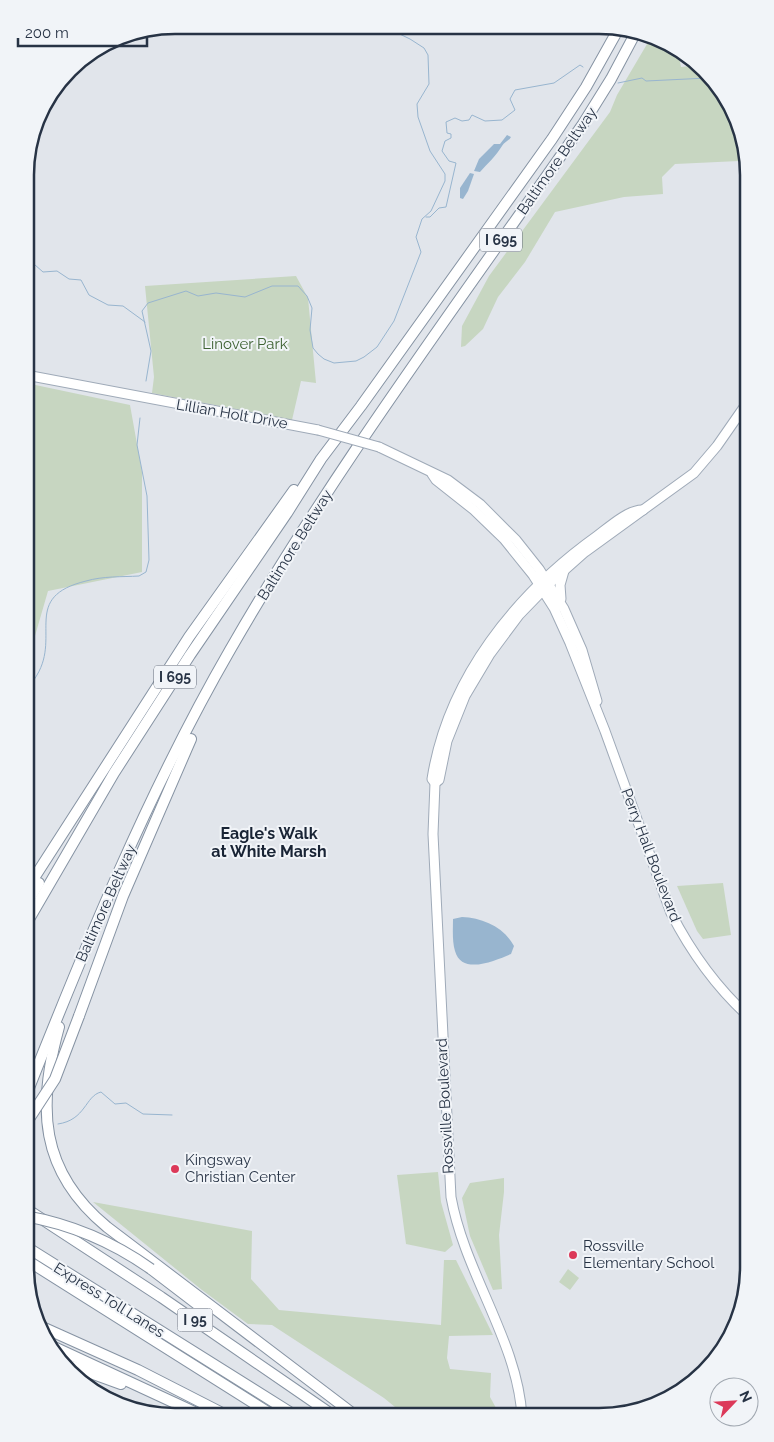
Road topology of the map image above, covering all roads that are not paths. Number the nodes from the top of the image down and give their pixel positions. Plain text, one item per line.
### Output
1 (609, 35) edge
2 (615, 35) edge
3 (633, 38) edge
4 (637, 39) edge
5 (624, 56) junction
6 (532, 168) junction
7 (34, 377) edge
8 (740, 412) edge
9 (320, 459) junction
10 (643, 510) junction
11 (565, 570) junction
12 (544, 584) junction
13 (564, 609) junction
14 (244, 629) junction
15 (605, 731) junction
16 (100, 776) junction
17 (136, 837) junction
18 (34, 878) edge
19 (34, 891) edge
20 (34, 911) edge
21 (740, 1007) edge
22 (34, 1076) edge
23 (34, 1111) edge
24 (34, 1214) edge
25 (34, 1218) edge
26 (34, 1252) edge
27 (34, 1265) edge
28 (49, 1330) edge
29 (62, 1351) edge
30 (77, 1368) edge
31 (176, 1408) edge
32 (186, 1408) edge
33 (212, 1408) edge
34 (261, 1408) edge
35 (283, 1408) edge
36 (322, 1408) edge
37 (339, 1408) edge
38 (345, 1408) edge
39 (520, 1408) edge

1 - 6 highway
2 - 6 highway, Baltimore Beltway / I 695
3 - 5 highway, Baltimore Beltway / I 695
4 - 5 highway
5 - 14 highway, Baltimore Beltway / I 695
6 - 9 highway, Baltimore Beltway / I 695
7 - 12 main road, Lillian Holt Drive, bridge
8 - 10 main road, Rossville Boulevard
9 - 16 highway
9 - 20 highway, Baltimore Beltway / I 695
10 - 11 main road, Rossville Boulevard
10 - 12 main road, Rossville Boulevard
11 - 12 main road, Rossville Boulevard
11 - 13 main road
12 - 13 main road, Perry Hall Boulevard
12 - 15 main road, Perry Hall Boulevard
12 - 39 main road, Rossville Boulevard
13 - 15 main road, Perry Hall Boulevard
14 - 17 highway, Baltimore Beltway / I 695
14 - 23 highway, bridge
15 - 21 main road, Perry Hall Boulevard
16 - 18 highway
16 - 19 highway
17 - 22 highway, Baltimore Beltway / I 695
17 - 38 highway
24 - 36 highway, I 95
25 - 37 highway, bridge
26 - 35 highway, Express Toll Lanes
27 - 34 highway, Express Toll Lanes
28 - 33 highway
29 - 32 highway
30 - 31 highway

